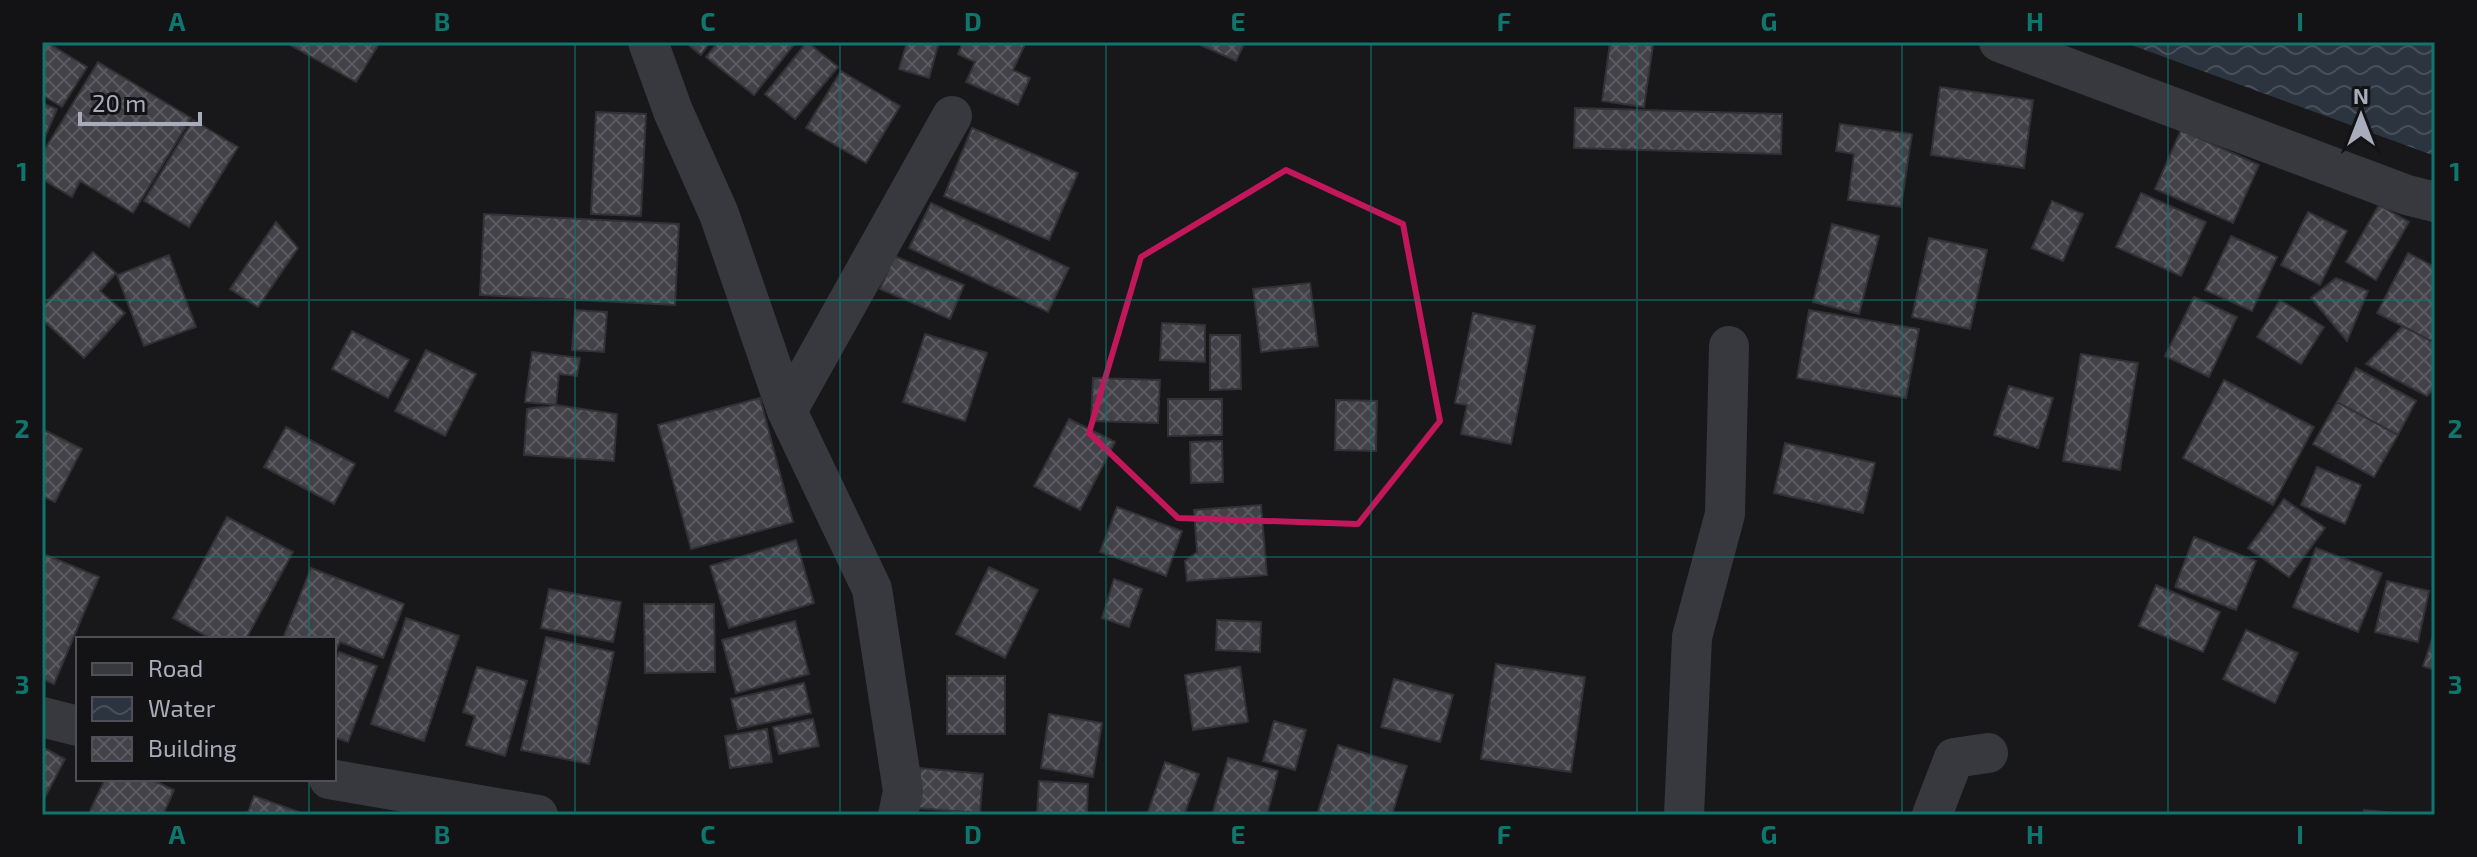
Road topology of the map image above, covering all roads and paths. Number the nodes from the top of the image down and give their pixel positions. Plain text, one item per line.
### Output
1 (648, 42) edge
2 (1999, 42) edge
3 (952, 116) dead end
4 (2435, 202) edge
5 (1729, 346) dead end
6 (787, 411) junction
7 (42, 717) edge
8 (76, 726) edge
9 (1988, 753) dead end
10 (336, 780) edge
11 (538, 815) edge
12 (898, 815) edge
13 (1684, 815) edge
14 (1932, 815) edge

1 - 6 street
2 - 4 street
3 - 6 street
5 - 13 street
6 - 12 street
7 - 8 street
9 - 14 street
10 - 11 street

